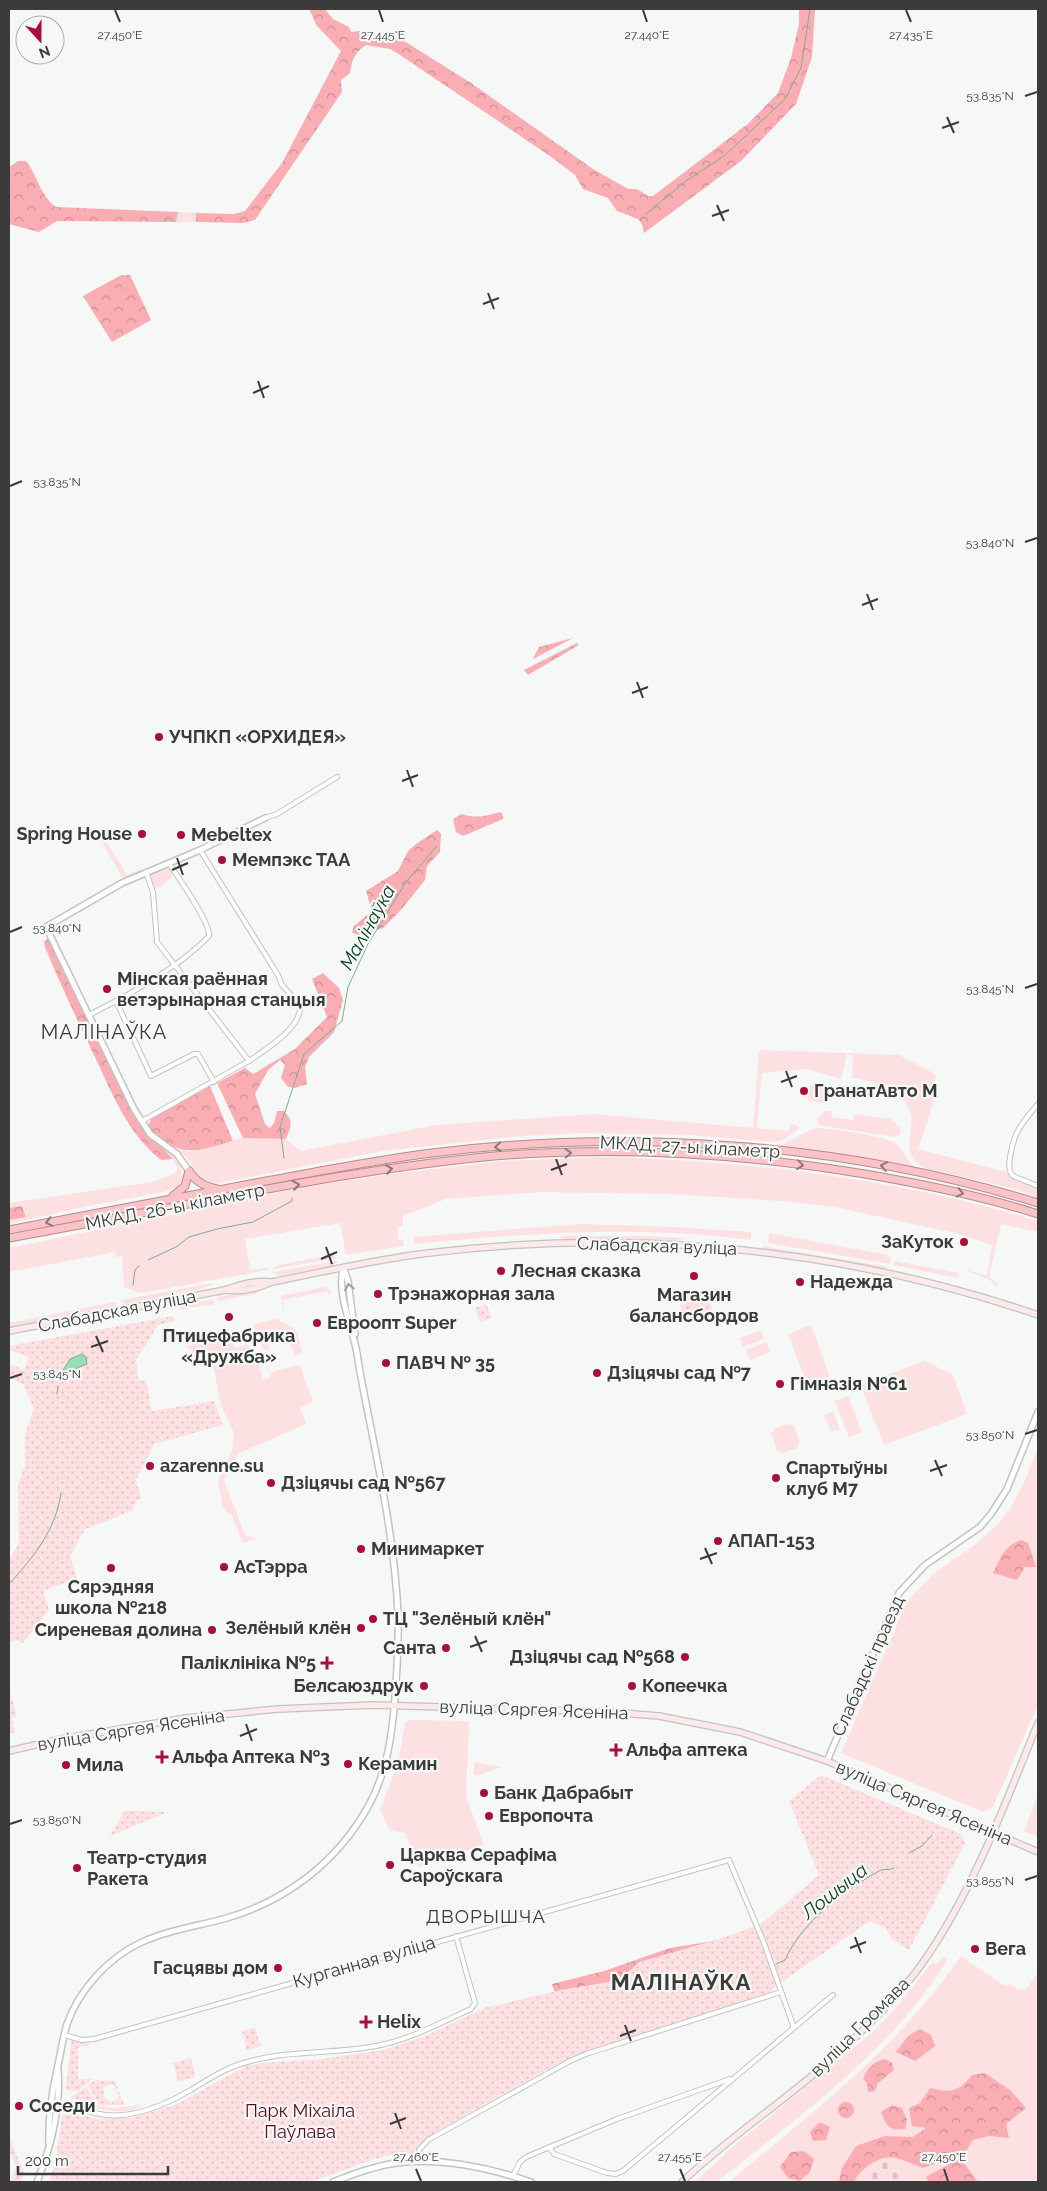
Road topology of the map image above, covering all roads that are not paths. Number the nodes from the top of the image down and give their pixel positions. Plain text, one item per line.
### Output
1 (337, 777) dead end
2 (265, 818) joint
3 (200, 850) junction
4 (169, 863) junction
5 (146, 872) junction
6 (175, 964) junction
7 (116, 1001) junction
8 (89, 1015) junction
9 (249, 1061) junction
10 (214, 1082) junction
11 (1038, 1104) edge
12 (142, 1121) junction
13 (338, 1168) joint
14 (189, 1171) junction
15 (341, 1177) joint
16 (1038, 1186) edge
17 (221, 1190) junction
18 (166, 1199) junction
19 (1038, 1203) edge
20 (1038, 1214) edge
21 (9, 1230) edge
22 (9, 1238) edge
23 (343, 1268) junction
24 (1038, 1315) edge
25 (9, 1331) edge
26 (1038, 1412) edge
27 (394, 1705) junction
28 (1038, 1723) edge
29 (9, 1751) edge
30 (826, 1761) junction
31 (993, 1832) junction
32 (1038, 1852) edge
33 (456, 1936) junction
34 (781, 1992) junction
35 (833, 1995) dead end
36 (794, 2028) junction
37 (64, 2035) junction
38 (734, 2077) junction
39 (54, 2101) junction
40 (549, 2147) junction
41 (419, 2161) junction
42 (513, 2176) junction
43 (37, 2182) edge
44 (333, 2182) edge
45 (531, 2182) edge
46 (682, 2182) edge

1 - 2 street
2 - 3 street
3 - 4 street
3 - 9 street
4 - 5 street
4 - 6 street
5 - 6 street
5 - 8 street
6 - 7 street
6 - 9 street
7 - 8 street
7 - 10 street
8 - 12 street
9 - 10 street
10 - 12 street
11 - 16 street
12 - 14 street
13 - 17 highway, МКАД, 26-ы кіламетр
19 -> 13 highway, МКАД, 27-ы кіламетр
14 - 17 highway
14 - 18 highway
15 -> 20 highway, МКАД, 27-ы кіламетр
22 -> 15 highway, МКАД, 26-ы кіламетр
17 - 18 highway, МКАД, 26-ы кіламетр
18 -> 21 highway, МКАД, 26-ы кіламетр
23 - 24 main road, Слабадская вуліца
23 - 25 main road, Слабадская вуліца
23 - 27 street
26 - 30 street, Слабадскі праезд
27 - 29 main road, вуліца Сяргея Ясеніна
27 - 30 main road, вуліца Сяргея Ясеніна
27 - 37 street
28 - 31 main road, вуліца Громава
30 - 31 main road, вуліца Сяргея Ясеніна
31 - 32 main road, вуліца Сяргея Ясеніна
31 - 46 main road, вуліца Громава
33 - 34 street, Курганная вуліца
33 - 37 street, Курганная вуліца
33 - 39 street
34 - 36 street, Курганная вуліца
34 - 41 street
35 - 36 street
36 - 38 street
37 - 39 street
38 - 40 street
38 - 40 street
39 - 43 street
40 - 42 street
41 - 42 street
41 - 44 street
42 - 45 street

